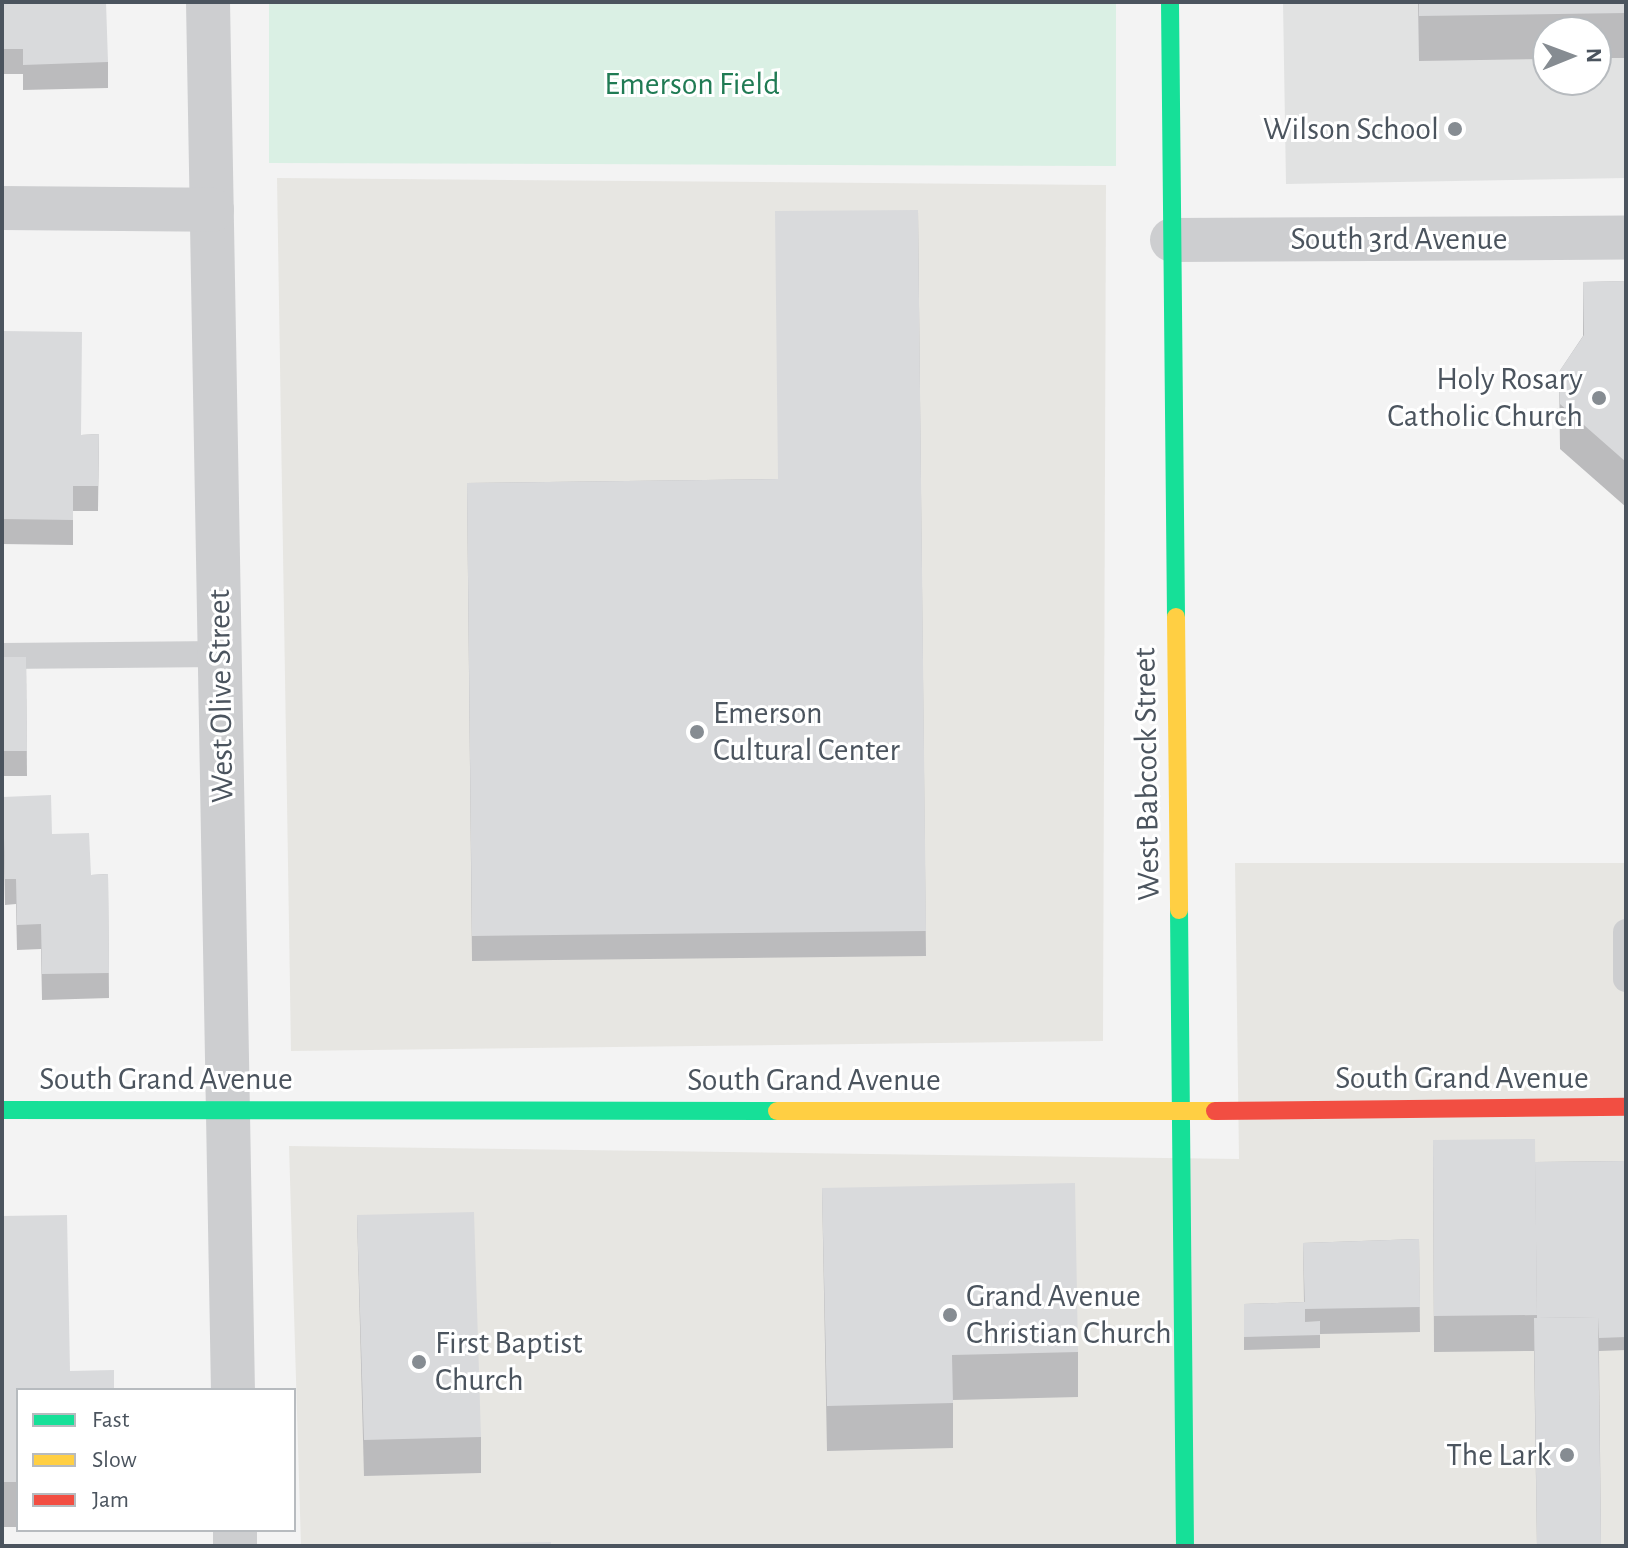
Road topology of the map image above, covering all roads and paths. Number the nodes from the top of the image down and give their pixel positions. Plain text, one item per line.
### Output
1 (208, 2) edge
2 (1170, 2) edge
3 (2, 208) edge
4 (212, 210) junction
5 (1626, 238) edge
6 (1172, 240) junction
7 (220, 654) junction
8 (2, 656) edge
9 (1626, 932) edge
10 (1626, 979) edge
11 (1626, 1107) edge
12 (228, 1109) junction
13 (2, 1110) edge
14 (1181, 1111) junction
15 (233, 1388) edge
16 (1185, 1546) edge

1 - 4 street, West Olive Street
2 - 6 street, West Babcock Street
3 - 4 street
4 - 7 street, West Olive Street
5 - 6 street, South 3rd Avenue
6 - 14 street, West Babcock Street
7 - 8 lane
7 - 12 street, West Olive Street
9 - 10 lane
11 - 14 street, South Grand Avenue
12 - 13 street, South Grand Avenue
12 - 14 street, South Grand Avenue
12 - 15 street, West Olive Street
14 - 16 street, West Babcock Street

